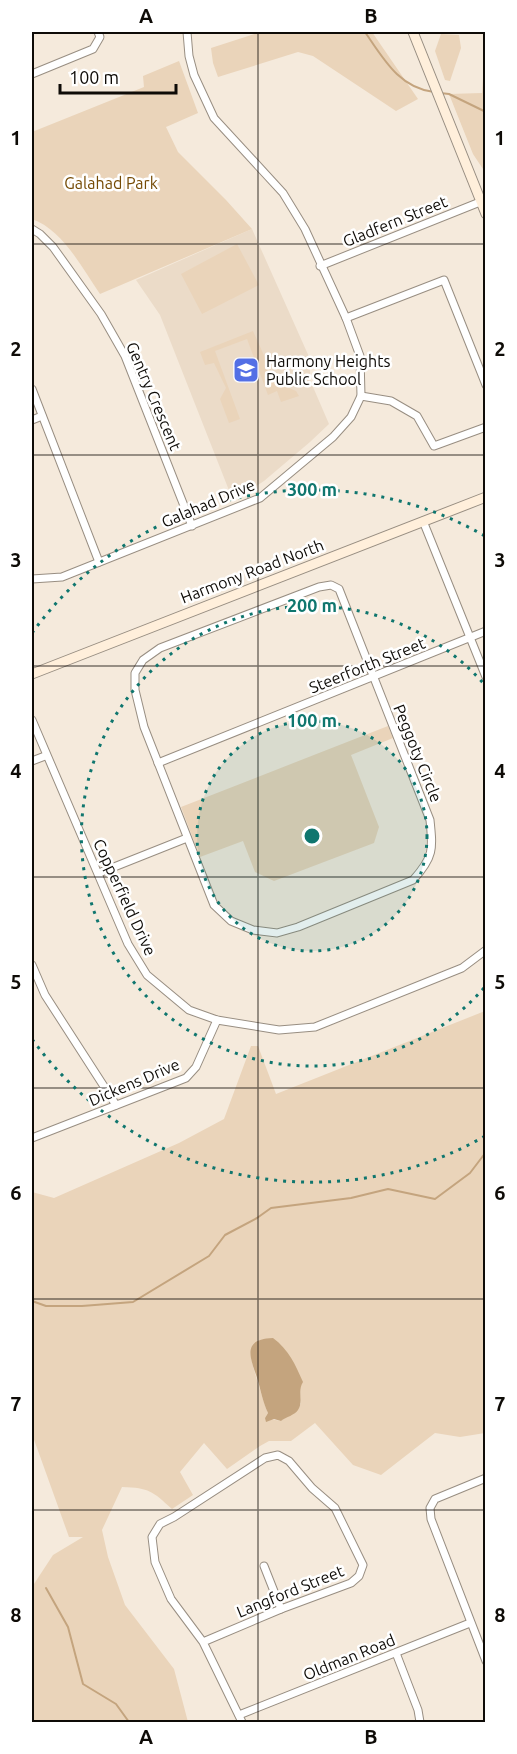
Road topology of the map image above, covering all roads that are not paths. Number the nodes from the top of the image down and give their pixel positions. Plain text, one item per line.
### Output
1 (98, 32) edge
2 (187, 32) edge
3 (413, 32) edge
4 (32, 74) edge
5 (480, 202) junction
6 (486, 214) edge
7 (32, 229) edge
8 (320, 266) junction
9 (346, 318) junction
10 (486, 385) edge
11 (32, 389) edge
12 (360, 396) junction
13 (42, 416) junction
14 (32, 420) edge
15 (486, 427) edge
16 (485, 497) edge
17 (423, 521) junction
18 (192, 526) junction
19 (99, 562) junction
20 (32, 579) edge
21 (486, 631) edge
22 (470, 637) junction
23 (32, 674) edge
24 (373, 677) junction
25 (486, 677) edge
26 (32, 720) edge
27 (45, 756) junction
28 (32, 761) edge
29 (158, 763) junction
30 (187, 838) junction
31 (99, 873) junction
32 (486, 950) edge
33 (32, 965) edge
34 (217, 1020) junction
35 (116, 1105) junction
36 (32, 1138) edge
37 (486, 1478) edge
38 (264, 1566) dead end
39 (281, 1609) junction
40 (470, 1623) junction
41 (203, 1642) junction
42 (396, 1653) junction
43 (486, 1661) edge
44 (240, 1719) edge
45 (420, 1722) edge

1 - 4 street
2 - 8 street, Galahad Drive
3 - 5 main road
5 - 6 main road
5 - 8 street, Gladfern Street
7 - 18 street, Gentry Crescent
8 - 9 street, Galahad Drive
9 - 10 street
9 - 12 street, Galahad Drive
11 - 13 street
12 - 15 street
12 - 18 street, Galahad Drive
13 - 14 street
13 - 19 street
16 - 17 main road, Harmony Road North
17 - 22 street
17 - 23 main road, Harmony Road North
18 - 19 street, Galahad Drive
19 - 20 street, Galahad Drive
21 - 22 street, Steerforth Street
22 - 24 street, Steerforth Street
22 - 25 street
24 - 29 street, Steerforth Street
24 - 29 street, Peggoty Circle
24 - 30 street, Peggoty Circle
26 - 27 street, Copperfield Drive
27 - 28 street
27 - 31 street, Copperfield Drive
29 - 30 street, Peggoty Circle
30 - 31 street
31 - 34 street, Copperfield Drive
32 - 34 street, Copperfield Drive
33 - 35 street
34 - 35 street, Dickens Drive
35 - 36 street, Dickens Drive
37 - 40 street
38 - 39 street
39 - 41 street, Langford Street
39 - 41 street, Langford Street
40 - 42 street, Oldman Road
40 - 43 street
41 - 44 street, Langford Street
42 - 44 street, Oldman Road
42 - 45 street

